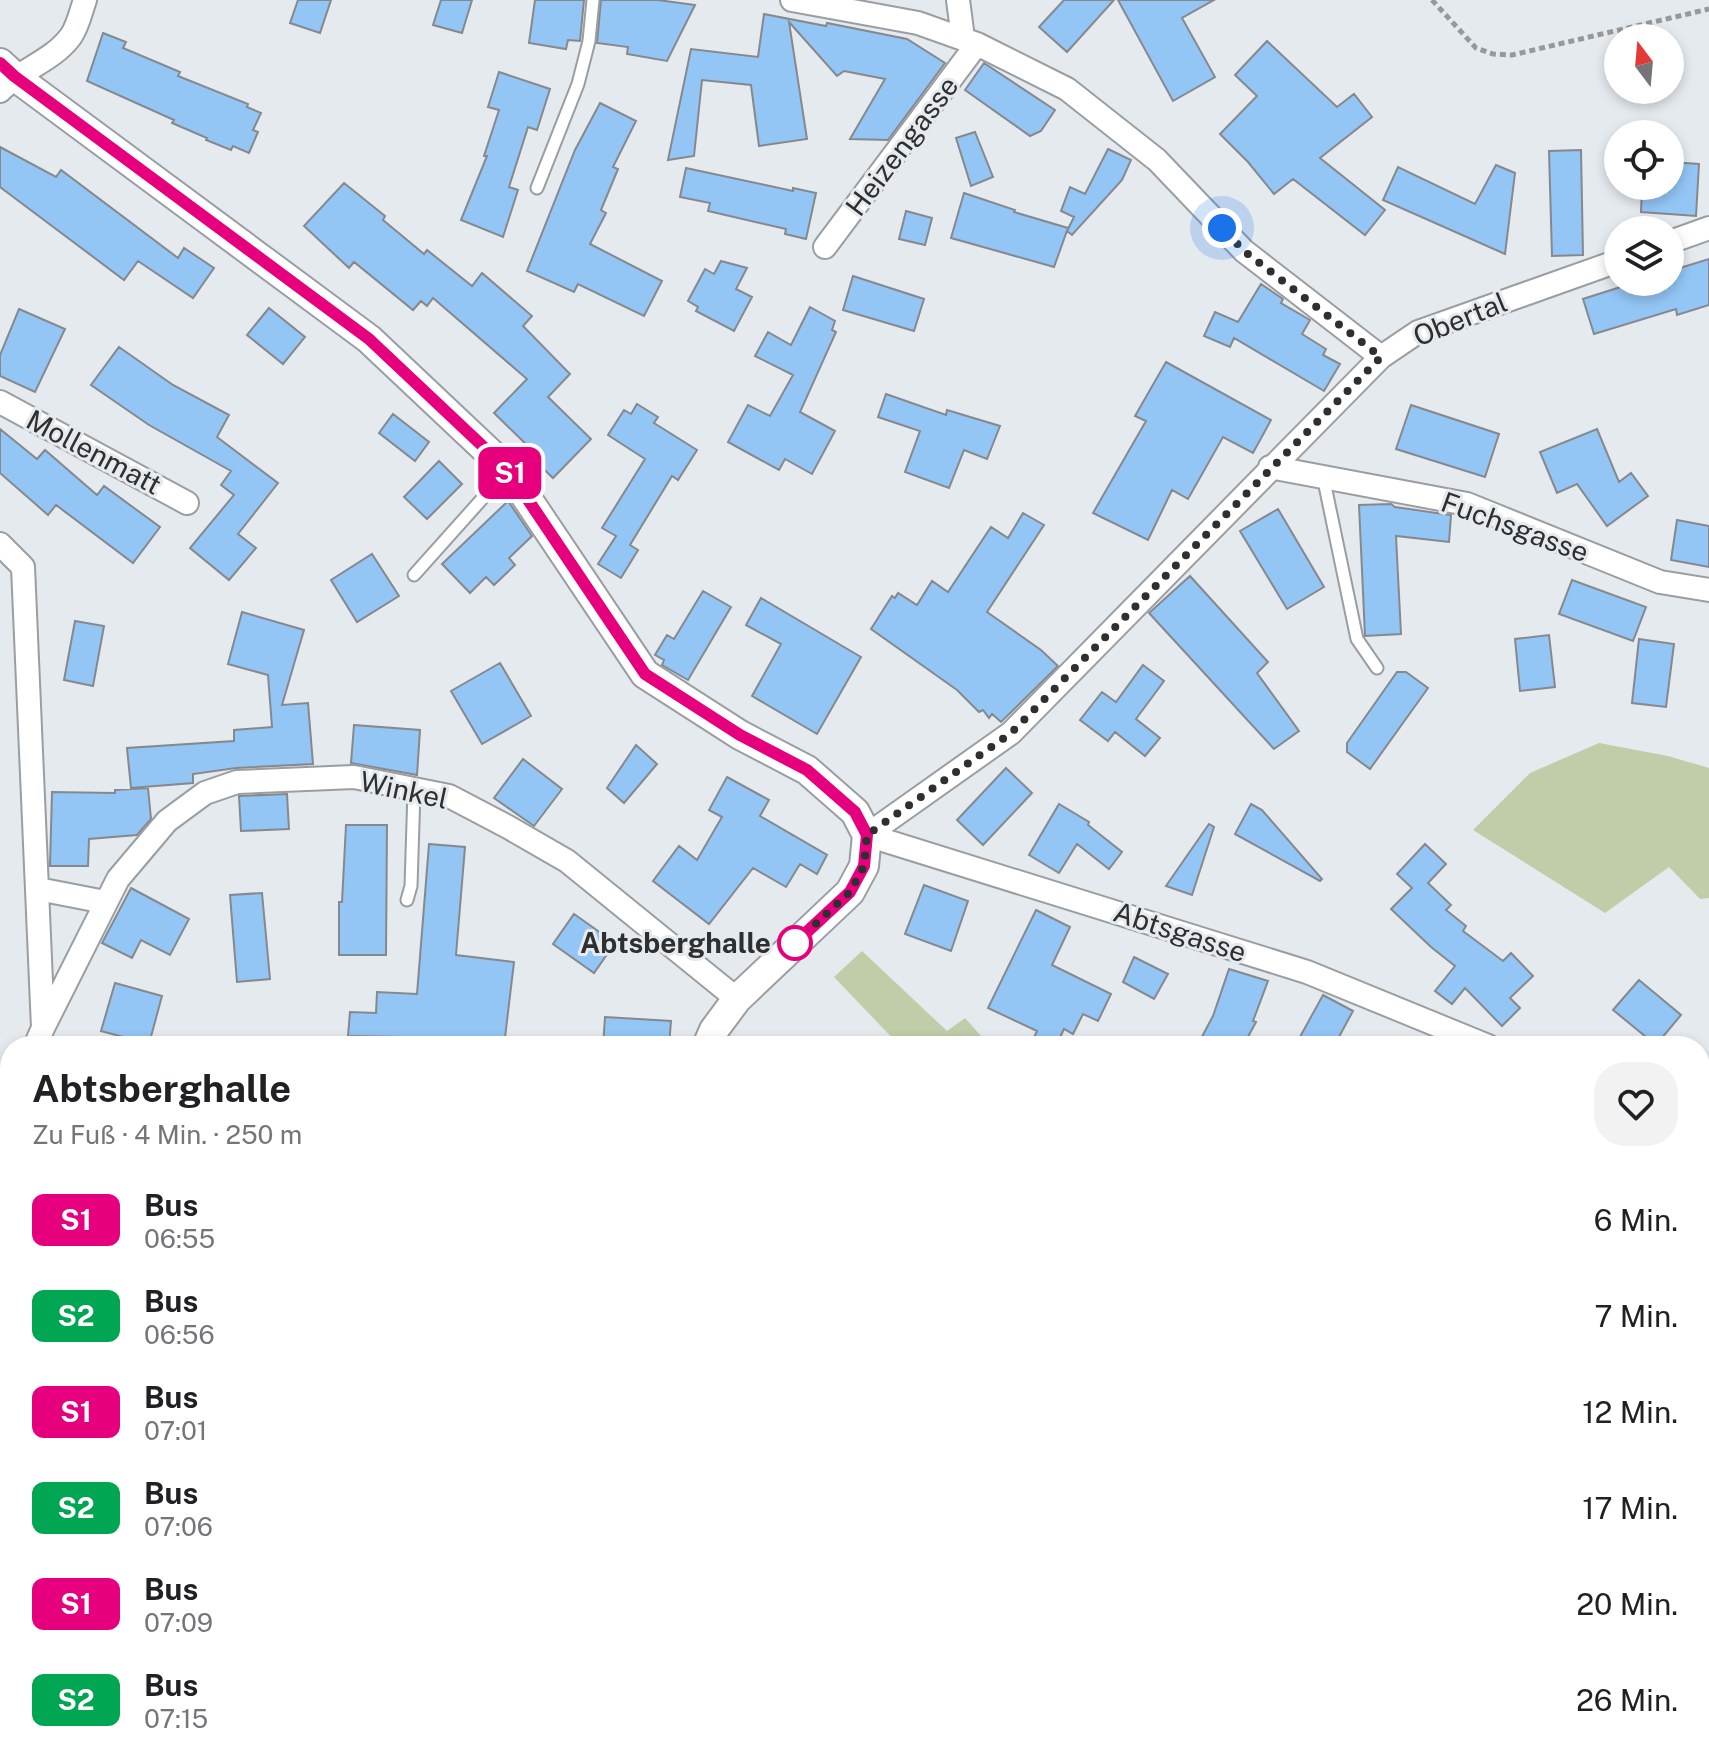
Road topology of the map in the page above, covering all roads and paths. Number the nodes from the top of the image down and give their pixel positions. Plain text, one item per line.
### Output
1 (85, 0) edge
2 (593, 0) edge
3 (792, 0) edge
4 (958, 0) edge
5 (1432, 0) edge
6 (1709, 9) edge
7 (970, 41) junction
8 (5, 77) edge
9 (537, 188) dead end
10 (1709, 228) edge
11 (1684, 237) edge
12 (825, 247) dead end
13 (1604, 266) edge
14 (1381, 357) junction
15 (0, 402) edge
16 (1270, 467) junction
17 (508, 470) junction
18 (1323, 475) junction
19 (187, 503) dead end
20 (0, 544) edge
21 (414, 575) dead end
22 (1709, 590) edge
23 (1377, 668) dead end
24 (414, 791) junction
25 (867, 835) junction
26 (38, 889) junction
27 (407, 900) dead end
28 (105, 902) junction
29 (737, 999) junction
30 (39, 1036) edge
31 (39, 1036) edge
32 (711, 1036) edge
33 (1464, 1036) edge

1 - 8 street
2 - 9 lane
3 - 7 street, Heizengasse
4 - 7 street
5 - 6 path
7 - 12 street, Heizengasse
7 - 14 street, Heizengasse
8 - 17 street
10 - 11 street
13 - 14 street, Obertal
14 - 16 street, Obertal
15 - 19 street, Mollenmatt
16 - 18 street, Fuchsgasse
16 - 25 street, Obertal
17 - 21 lane
17 - 25 street
18 - 22 street, Fuchsgasse
18 - 23 lane
20 - 26 street, Winkel
24 - 27 lane
24 - 28 street, Winkel
24 - 29 street, Winkel
25 - 29 street
25 - 33 street, Abtsgasse
26 - 28 street
26 - 30 street, Winkel
28 - 31 street, Winkel
29 - 32 street

